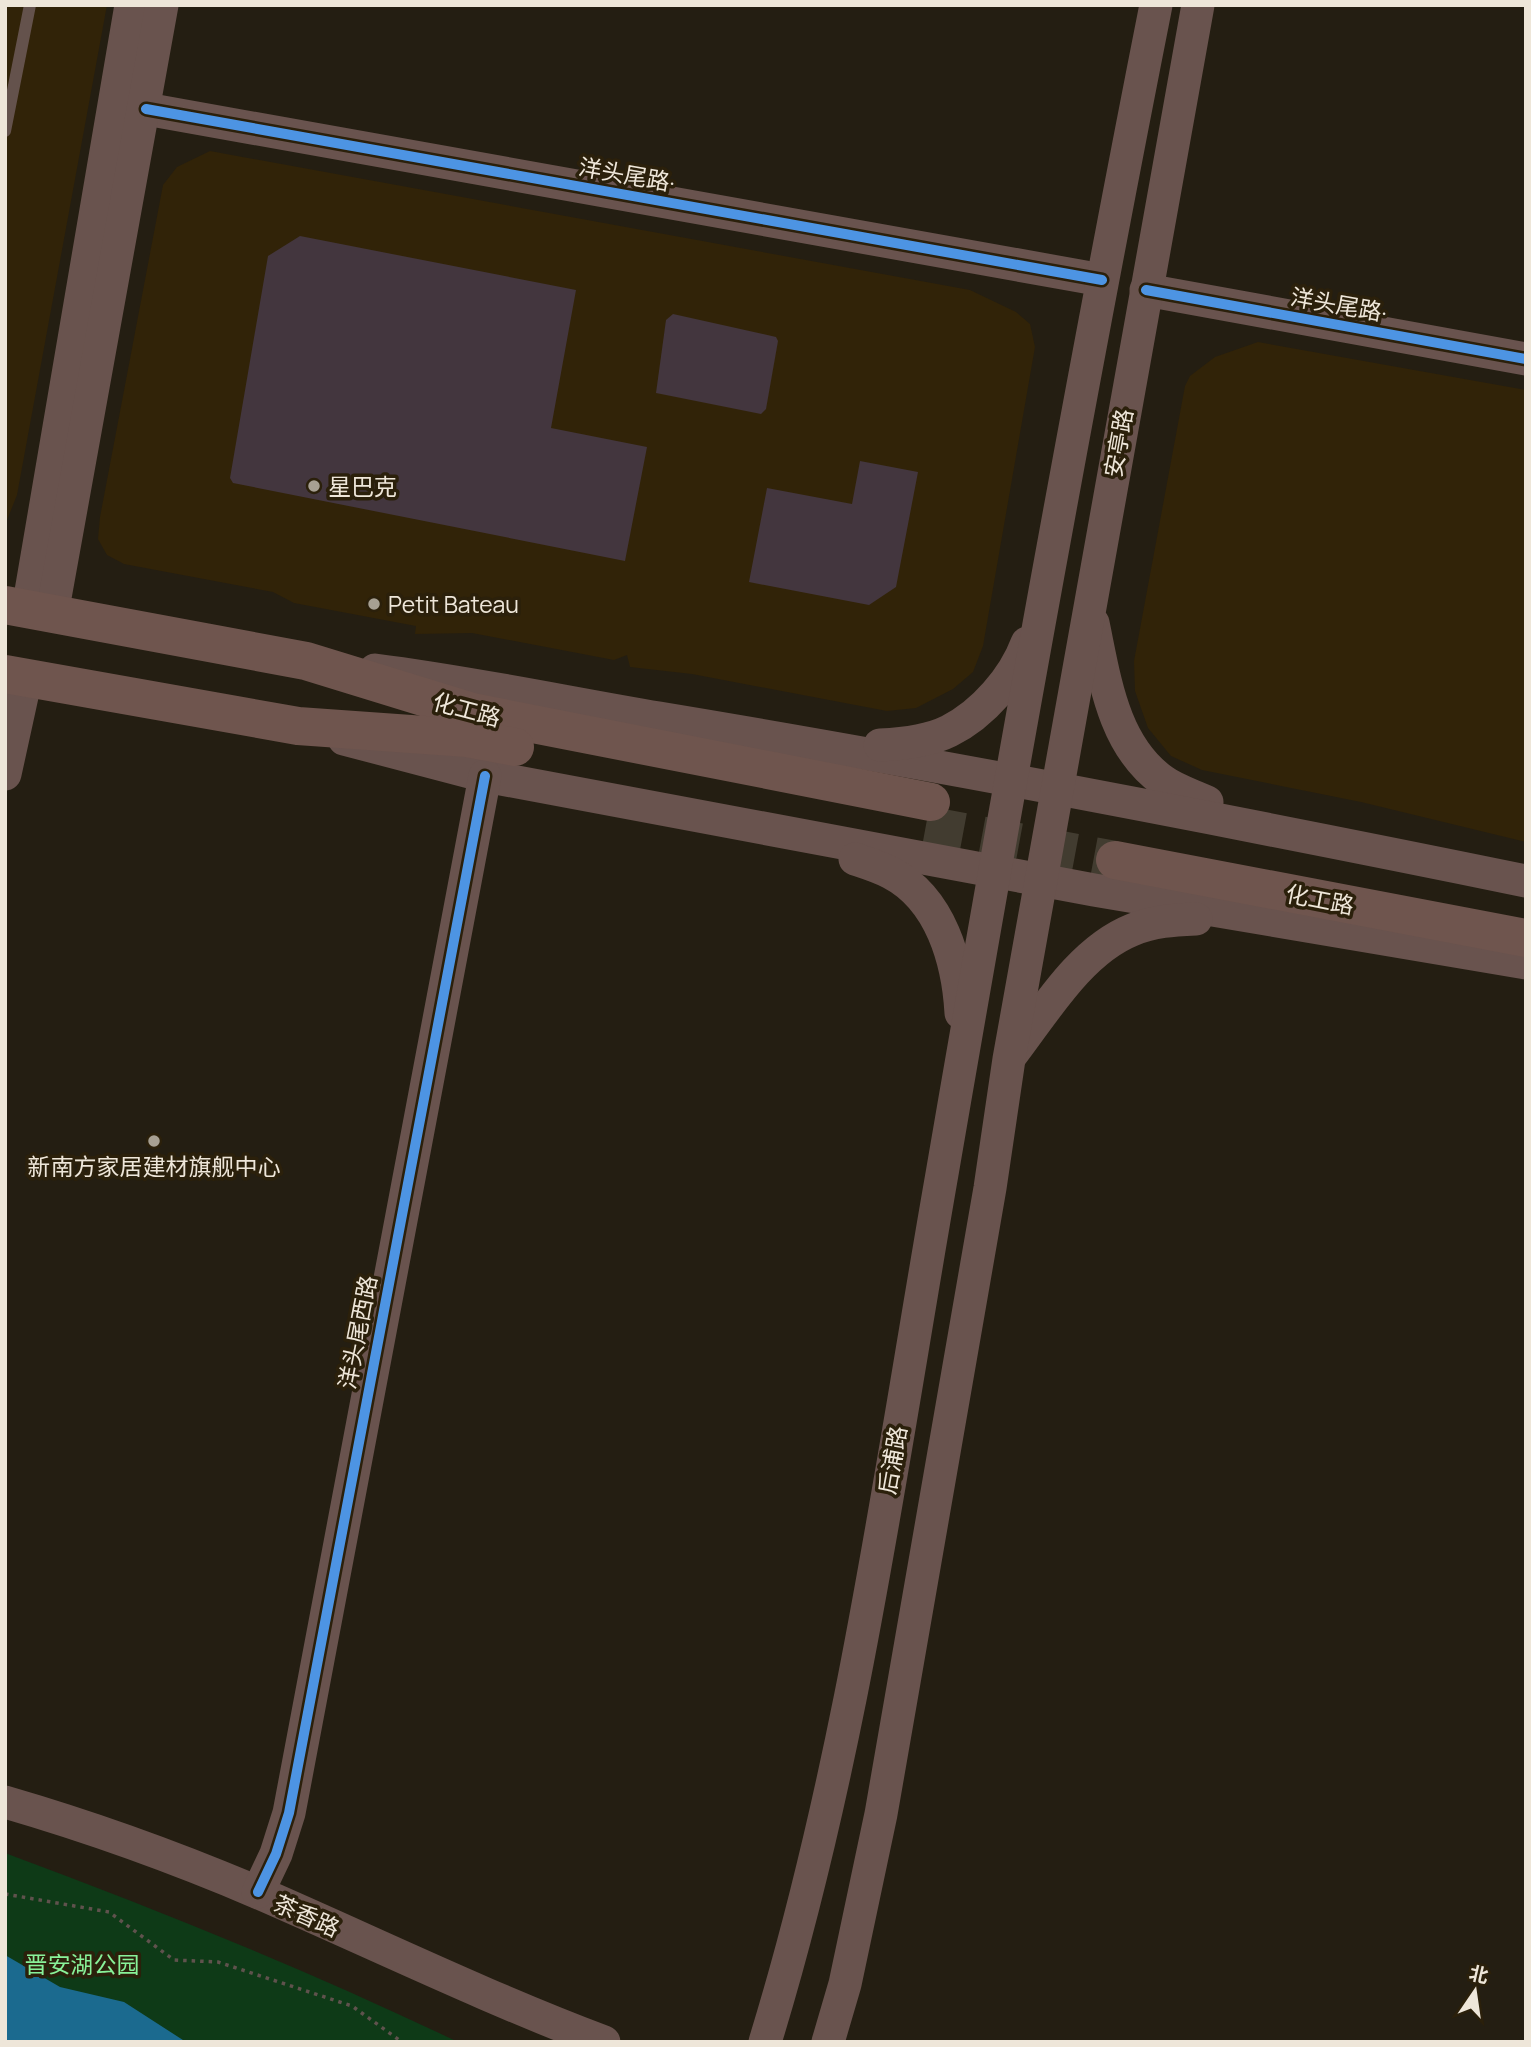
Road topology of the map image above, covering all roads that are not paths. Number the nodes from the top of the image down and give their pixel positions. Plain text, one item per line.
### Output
1 (30, 5) edge
2 (131, 5) edge
3 (162, 5) edge
4 (1156, 5) edge
5 (1198, 5) edge
6 (146, 109) junction
7 (5, 131) edge
8 (1102, 280) junction
9 (1146, 290) junction
10 (1526, 359) edge
11 (1044, 598) junction
12 (1089, 606) junction
13 (29, 609) edge
14 (306, 661) junction
15 (11, 676) edge
16 (298, 726) junction
17 (843, 748) junction
18 (5, 774) edge
19 (485, 776) junction
20 (1012, 778) junction
21 (1057, 786) junction
22 (1266, 828) junction
23 (788, 833) junction
24 (995, 872) junction
25 (1041, 880) junction
26 (1526, 881) edge
27 (1526, 911) edge
28 (1254, 917) junction
29 (1526, 938) edge
30 (1526, 963) edge
31 (963, 1049) junction
32 (1009, 1059) junction
33 (5, 1801) edge
34 (5, 1822) edge
35 (258, 1892) junction
36 (544, 2042) edge
37 (604, 2042) edge
38 (765, 2042) edge
39 (828, 2042) edge

1 - 7 lane
2 - 13 main road
3 - 6 main road
4 - 8 main road, 安亭路
5 - 9 main road, 安亭路
6 - 8 main road, 洋头尾路·
6 - 13 main road
8 - 11 main road, 安亭路
9 - 10 main road, 洋头尾路·
9 - 12 main road, 安亭路
11 - 17 main road
11 - 20 main road, 安亭路
12 - 21 main road, 安亭路
12 - 22 main road
13 - 14 highway, 化工路
14 - 16 highway, 化工路
14 - 17 main road
15 - 16 highway, 化工路
15 - 18 main road
16 - 19 main road
17 - 20 main road
19 - 23 main road
19 - 35 main road, 洋头尾西路
20 - 21 main road
20 - 24 main road, 安亭路
21 - 22 main road
21 - 25 main road, 安亭路
22 - 26 main road
23 - 24 main road
23 - 31 main road
24 - 25 main road
24 - 31 main road, 后浦路
25 - 28 main road
25 - 32 main road
27 - 29 highway, 化工路
28 - 30 main road
28 - 32 main road
31 - 38 main road, 后浦路
32 - 39 main road
33 - 35 main road, 茶香路
34 - 36 main road, 茶香路
35 - 37 main road, 茶香路

